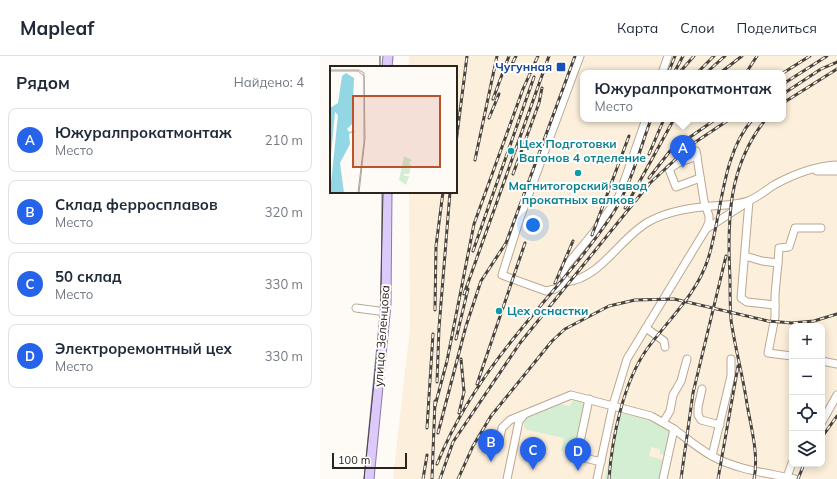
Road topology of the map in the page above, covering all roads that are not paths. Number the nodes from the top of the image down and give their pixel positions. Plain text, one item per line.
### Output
1 (388, 56) edge
2 (580, 56) edge
3 (668, 56) edge
4 (387, 66) edge
5 (663, 70) edge
6 (645, 122) edge
7 (837, 165) edge
8 (807, 170) junction
9 (837, 171) edge
10 (700, 178) junction
11 (387, 193) edge
12 (749, 201) junction
13 (706, 206) junction
14 (821, 228) dead end
15 (706, 229) junction
16 (746, 256) junction
17 (778, 263) junction
18 (566, 282) junction
19 (775, 305) junction
20 (356, 308) dead end
21 (386, 312) junction
22 (646, 328) junction
23 (665, 347) dead end
24 (789, 356) edge
25 (687, 359) dead end
26 (731, 359) dead end
27 (825, 362) edge
28 (837, 364) edge
29 (702, 388) dead end
30 (837, 396) edge
31 (589, 398) junction
32 (613, 405) junction
33 (526, 413) junction
34 (825, 417) edge
35 (664, 422) junction
36 (720, 425) junction
37 (674, 429) junction
38 (499, 441) dead end
39 (712, 456) junction
40 (601, 462) junction
41 (790, 467) edge
42 (787, 477) junction
43 (369, 479) edge
44 (507, 479) edge
45 (597, 479) edge
46 (663, 479) edge
47 (795, 479) edge

1 - 4 main road
2 - 18 lane
3 - 5 lane
6 - 18 lane
7 - 8 lane
8 - 9 lane
8 - 12 lane
10 - 10 lane
10 - 13 lane
11 - 21 main road, улица Зеленцова
12 - 13 lane
12 - 15 lane
12 - 16 lane
13 - 15 lane
13 - 18 lane
14 - 17 lane
15 - 22 lane
16 - 17 lane
16 - 19 lane
17 - 19 lane
19 - 24 lane
20 - 21 lane
21 - 43 main road, улица Зеленцова
22 - 23 lane
22 - 32 lane
25 - 35 lane
26 - 36 lane
27 - 28 lane
29 - 36 lane
30 - 34 lane
31 - 32 lane
31 - 33 lane
31 - 40 lane
32 - 35 lane
32 - 40 lane
33 - 38 lane
33 - 44 lane
35 - 37 lane
36 - 39 lane
37 - 39 lane
37 - 46 lane
39 - 42 lane
40 - 45 lane
41 - 42 lane
42 - 47 lane

